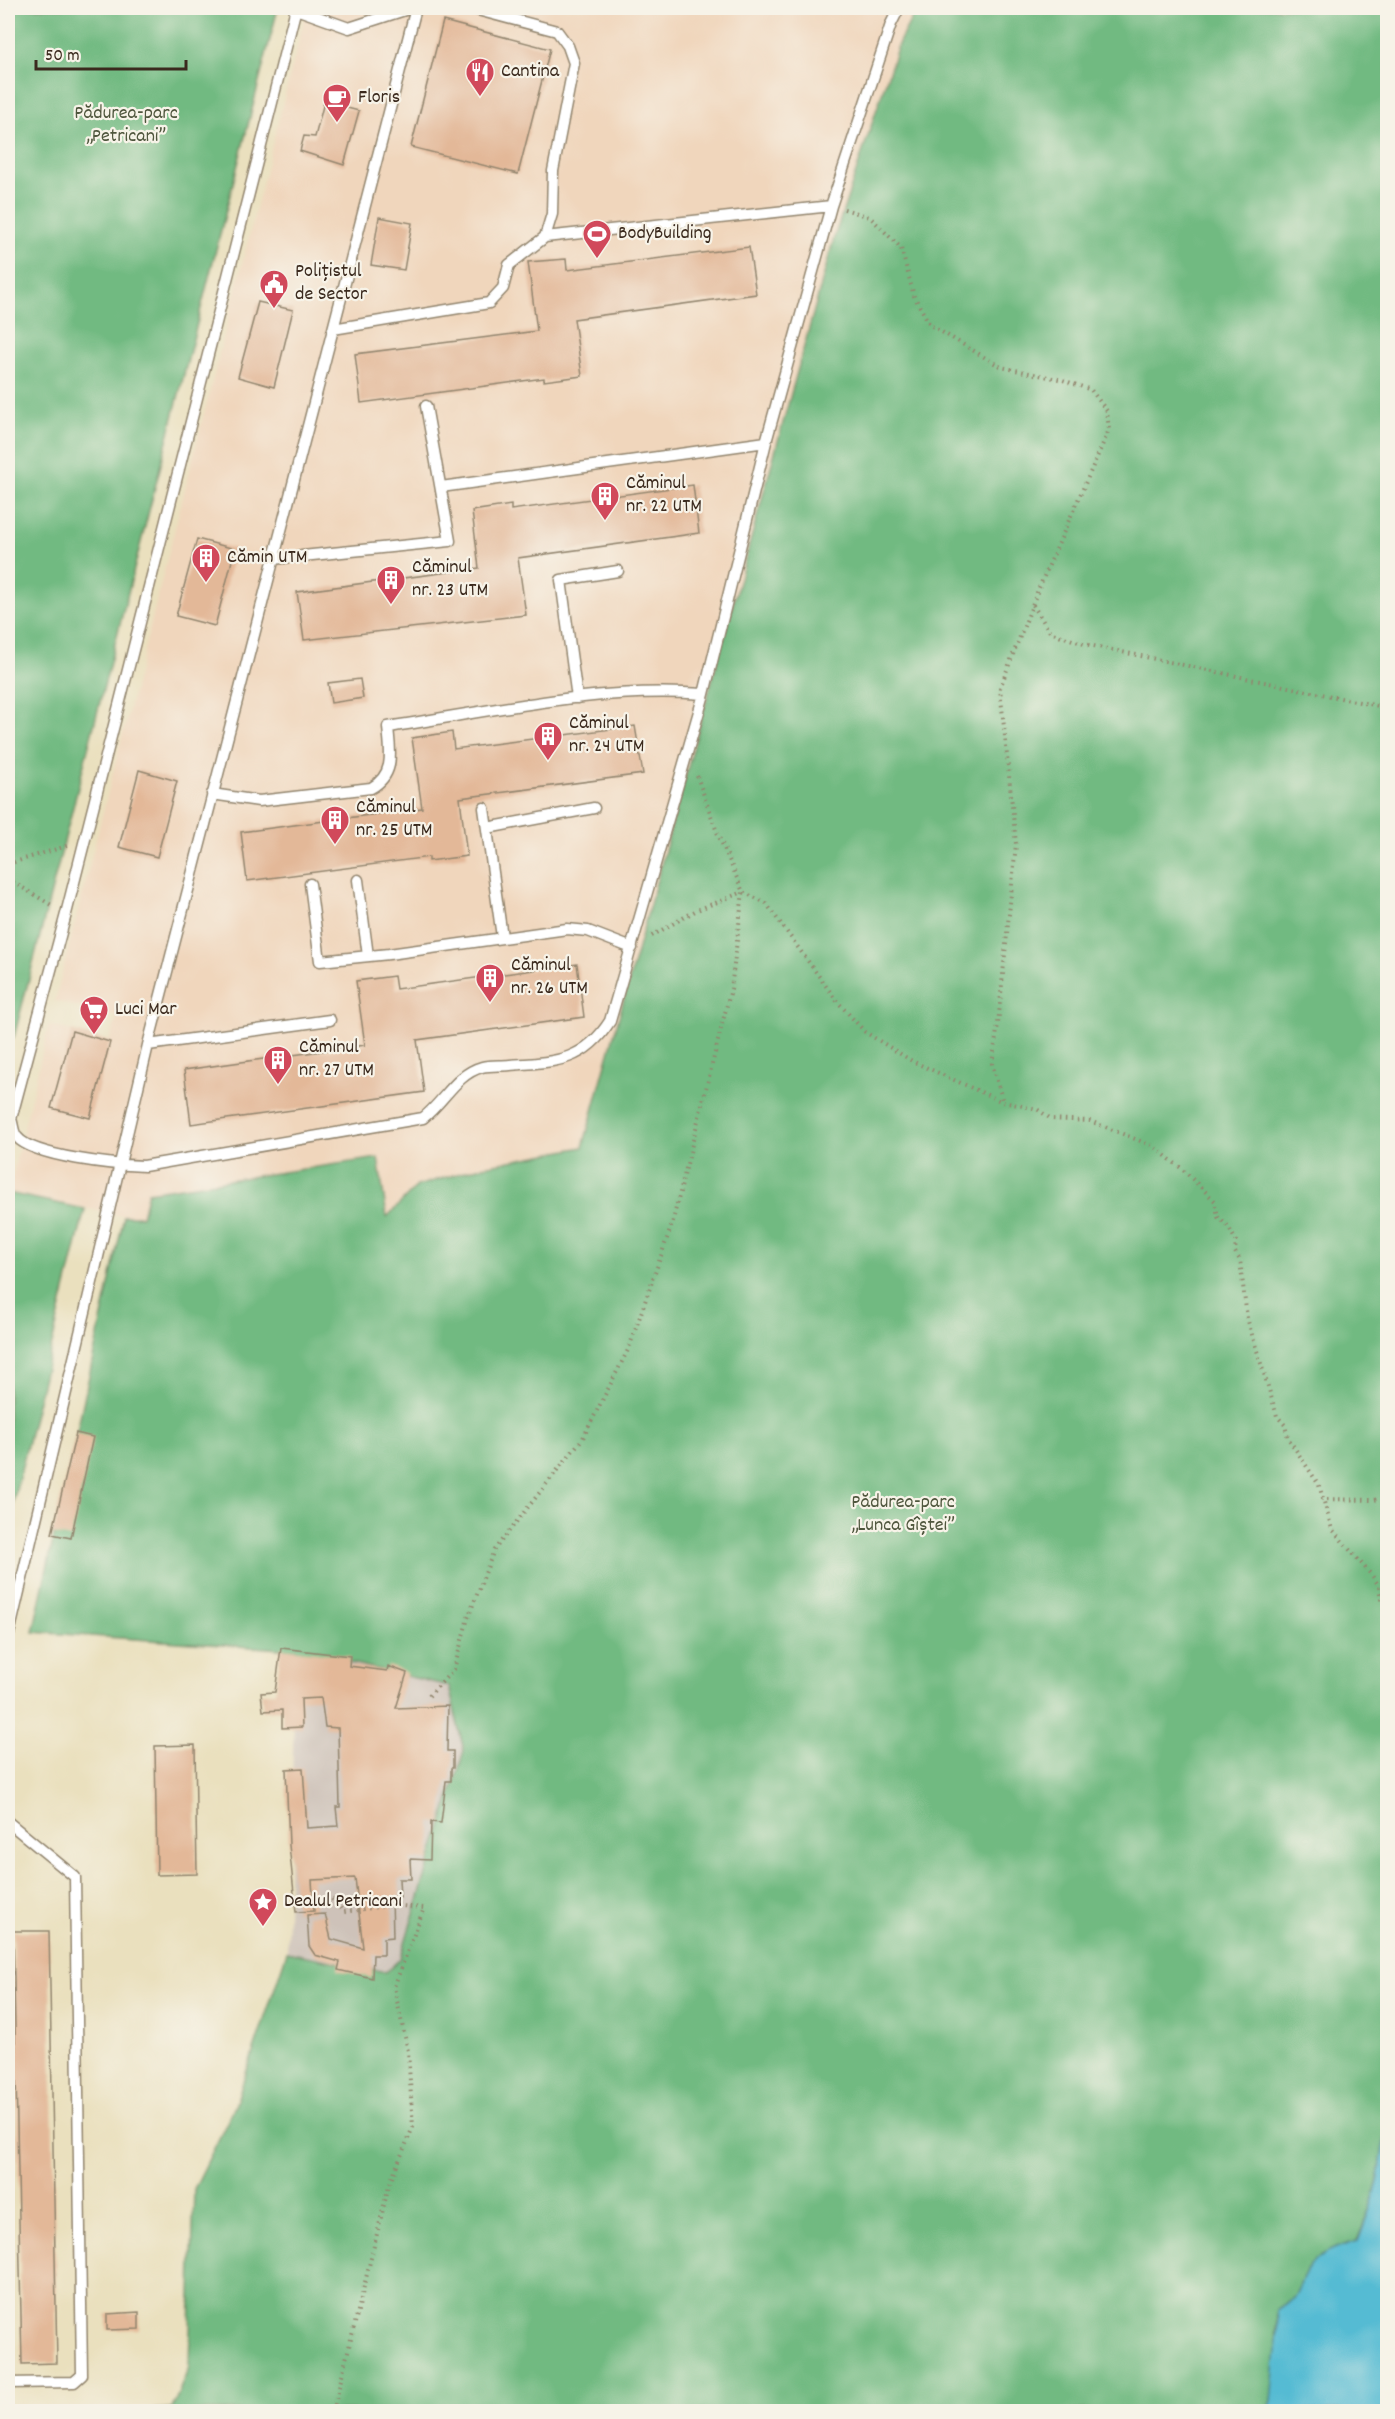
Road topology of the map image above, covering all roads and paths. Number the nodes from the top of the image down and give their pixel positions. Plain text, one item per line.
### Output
1 (296, 8) edge
2 (411, 8) edge
3 (416, 8) edge
4 (470, 8) edge
5 (899, 8) edge
6 (831, 206) junction
7 (545, 237) junction
8 (333, 329) junction
9 (426, 406) dead end
10 (766, 442) junction
11 (441, 487) junction
12 (273, 559) junction
13 (618, 571) dead end
14 (1032, 604) junction
15 (704, 694) junction
16 (577, 698) junction
17 (1388, 708) edge
18 (697, 766) dead end
19 (212, 795) junction
20 (484, 808) dead end
21 (594, 808) dead end
22 (487, 828) junction
23 (84, 841) junction
24 (8, 864) edge
25 (8, 879) edge
26 (358, 880) dead end
27 (310, 884) dead end
28 (743, 892) junction
29 (66, 914) junction
30 (502, 937) junction
31 (632, 948) junction
32 (368, 956) junction
33 (330, 1020) dead end
34 (148, 1045) junction
35 (1003, 1102) junction
36 (12, 1139) edge
37 (118, 1165) junction
38 (1388, 1497) edge
39 (1321, 1499) junction
40 (1388, 1621) edge
41 (8, 1638) edge
42 (429, 1696) dead end
43 (8, 1822) edge
44 (332, 1899) dead end
45 (8, 2383) edge
46 (333, 2412) edge

1 - 2 lane
1 - 23 lane
3 - 8 lane
4 - 7 lane
5 - 6 lane
6 - 7 lane
6 - 10 lane
6 - 14 path
7 - 8 lane
8 - 12 lane
9 - 11 lane
10 - 11 lane
10 - 15 lane
11 - 12 lane
12 - 19 lane
13 - 16 lane
14 - 17 path
14 - 35 path
15 - 16 lane
15 - 31 lane
16 - 19 lane
18 - 28 path
19 - 34 lane
20 - 22 lane
21 - 22 lane
22 - 30 lane
23 - 24 path
23 - 29 lane
25 - 29 path
26 - 32 lane
27 - 32 lane
28 - 31 path
28 - 35 path
28 - 42 path
29 - 36 lane
30 - 31 lane
30 - 32 lane
31 - 37 lane
33 - 34 lane
34 - 37 lane
35 - 39 path
36 - 37 lane
37 - 41 lane
38 - 39 path
39 - 40 path
43 - 45 lane
44 - 46 path

